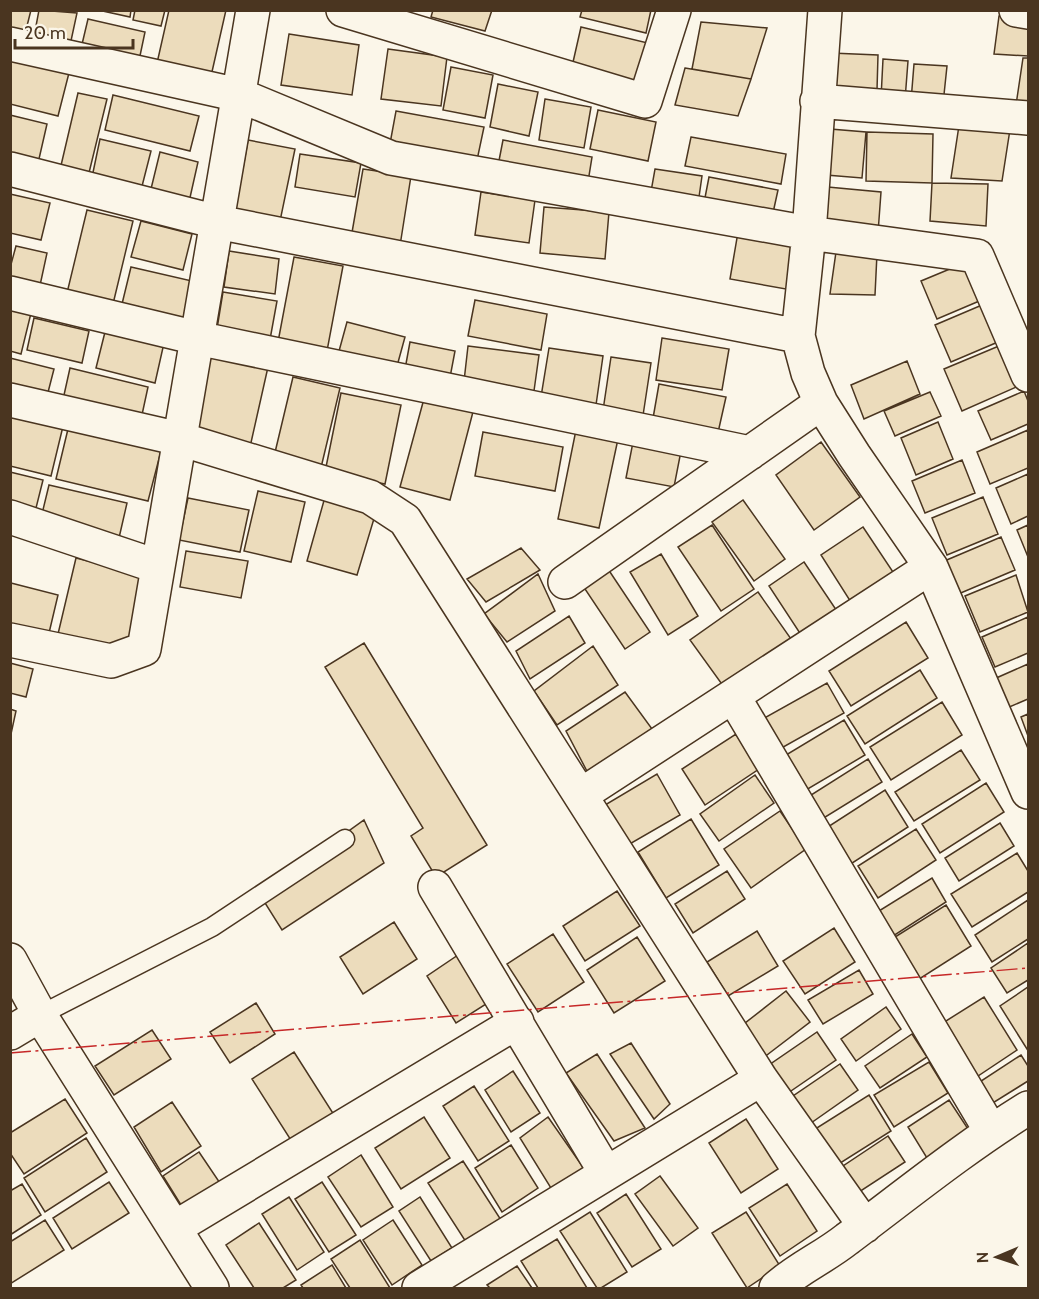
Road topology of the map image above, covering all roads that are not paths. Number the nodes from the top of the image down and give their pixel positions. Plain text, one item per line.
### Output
1 (254, 10) edge
2 (343, 10) edge
3 (674, 10) edge
4 (825, 10) edge
5 (1016, 10) edge
6 (1029, 12) edge
7 (10, 44) edge
8 (239, 95) junction
9 (817, 101) junction
10 (1029, 118) edge
11 (10, 169) edge
12 (217, 222) junction
13 (809, 233) junction
14 (10, 293) edge
15 (798, 336) junction
16 (197, 338) junction
17 (1029, 375) edge
18 (10, 400) edge
19 (821, 403) junction
20 (180, 439) junction
21 (750, 453) junction
22 (10, 517) edge
23 (156, 566) junction
24 (931, 567) junction
25 (565, 582) dead end
26 (10, 640) edge
27 (734, 696) junction
28 (1029, 792) edge
29 (581, 795) junction
30 (345, 839) dead end
31 (435, 887) dead end
32 (10, 960) edge
33 (40, 1015) junction
34 (518, 1022) junction
35 (10, 1033) edge
36 (761, 1079) junction
37 (1029, 1107) edge
38 (991, 1131) junction
39 (606, 1173) junction
40 (865, 1226) junction
41 (176, 1227) junction
42 (212, 1288) edge
43 (419, 1288) edge
44 (776, 1288) edge

1 - 8 street
2 - 3 street
4 - 9 street
5 - 6 street
7 - 8 street
8 - 12 street
8 - 13 street
9 - 10 street
9 - 13 street
11 - 12 street
12 - 15 street
12 - 16 street
13 - 15 street
13 - 17 street
14 - 16 street
15 - 19 street
16 - 20 street
16 - 21 street
18 - 20 street
19 - 21 street
19 - 24 street
20 - 23 street
20 - 29 street
21 - 25 street
22 - 23 street
23 - 26 street
24 - 27 street
24 - 28 street
27 - 29 street
27 - 38 street
29 - 36 street
30 - 33 lane
31 - 34 street
32 - 33 street
33 - 35 street
33 - 41 street
34 - 39 street
34 - 41 street
36 - 39 street
36 - 40 street
37 - 38 street
38 - 40 street
39 - 43 street
40 - 44 street
41 - 42 street

